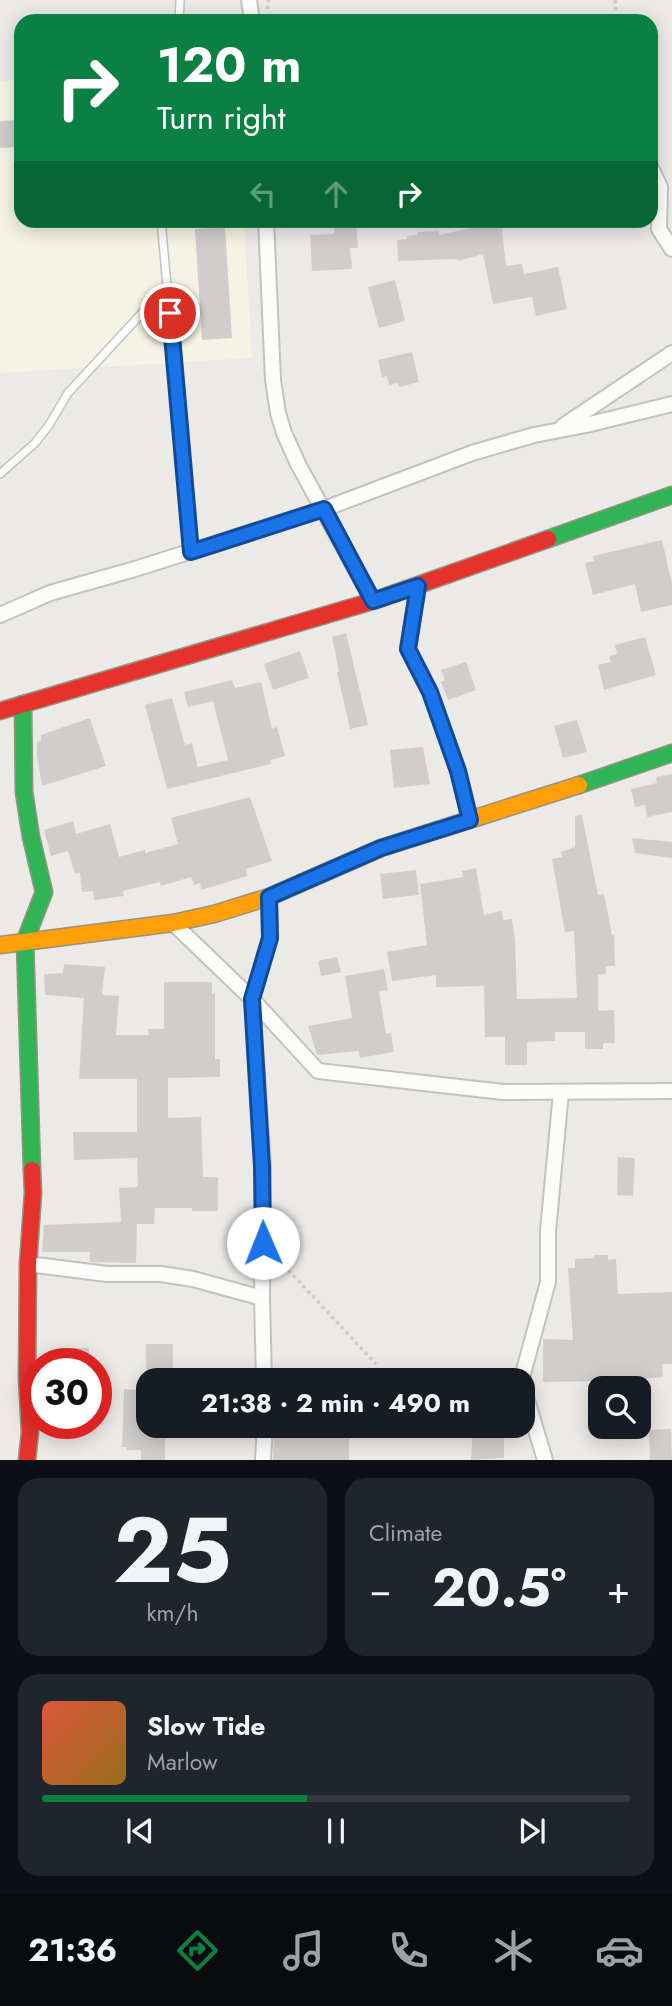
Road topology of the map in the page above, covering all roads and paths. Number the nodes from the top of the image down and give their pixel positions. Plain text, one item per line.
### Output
1 (658, 183) edge
2 (163, 228) edge
3 (266, 228) edge
4 (672, 249) edge
5 (167, 286) junction
6 (672, 354) edge
7 (672, 404) edge
8 (557, 431) junction
9 (0, 474) edge
10 (672, 495) edge
11 (324, 509) junction
12 (191, 552) junction
13 (418, 586) junction
14 (373, 601) junction
15 (0, 615) edge
16 (23, 704) junction
17 (0, 711) edge
18 (672, 753) edge
19 (470, 820) junction
20 (269, 897) junction
21 (173, 923) junction
22 (25, 941) junction
23 (0, 945) edge
24 (252, 999) junction
25 (672, 1091) edge
26 (561, 1092) junction
27 (263, 1243) junction
28 (28, 1264) junction
29 (262, 1298) junction
30 (264, 1368) edge
31 (378, 1368) edge
32 (523, 1368) edge
33 (535, 1430) edge
34 (264, 1438) edge
35 (27, 1460) edge
36 (263, 1460) edge
37 (545, 1460) edge

1 - 4 street
2 - 5 lane
3 - 11 street
5 - 9 lane
5 - 12 lane
6 - 8 street
7 - 8 street
8 - 11 street
10 - 13 street
11 - 12 street
11 - 14 street
12 - 15 street
13 - 14 street
13 - 19 street
14 - 16 street
16 - 17 street
16 - 22 street
18 - 19 street
19 - 20 street
20 - 21 street
20 - 24 street
21 - 22 street
21 - 24 street
22 - 23 street
22 - 28 street
24 - 26 street
24 - 27 street
25 - 26 street
26 - 32 street
27 - 29 street
27 - 31 path
28 - 29 street
28 - 35 street
29 - 30 street
33 - 37 street
34 - 36 street

